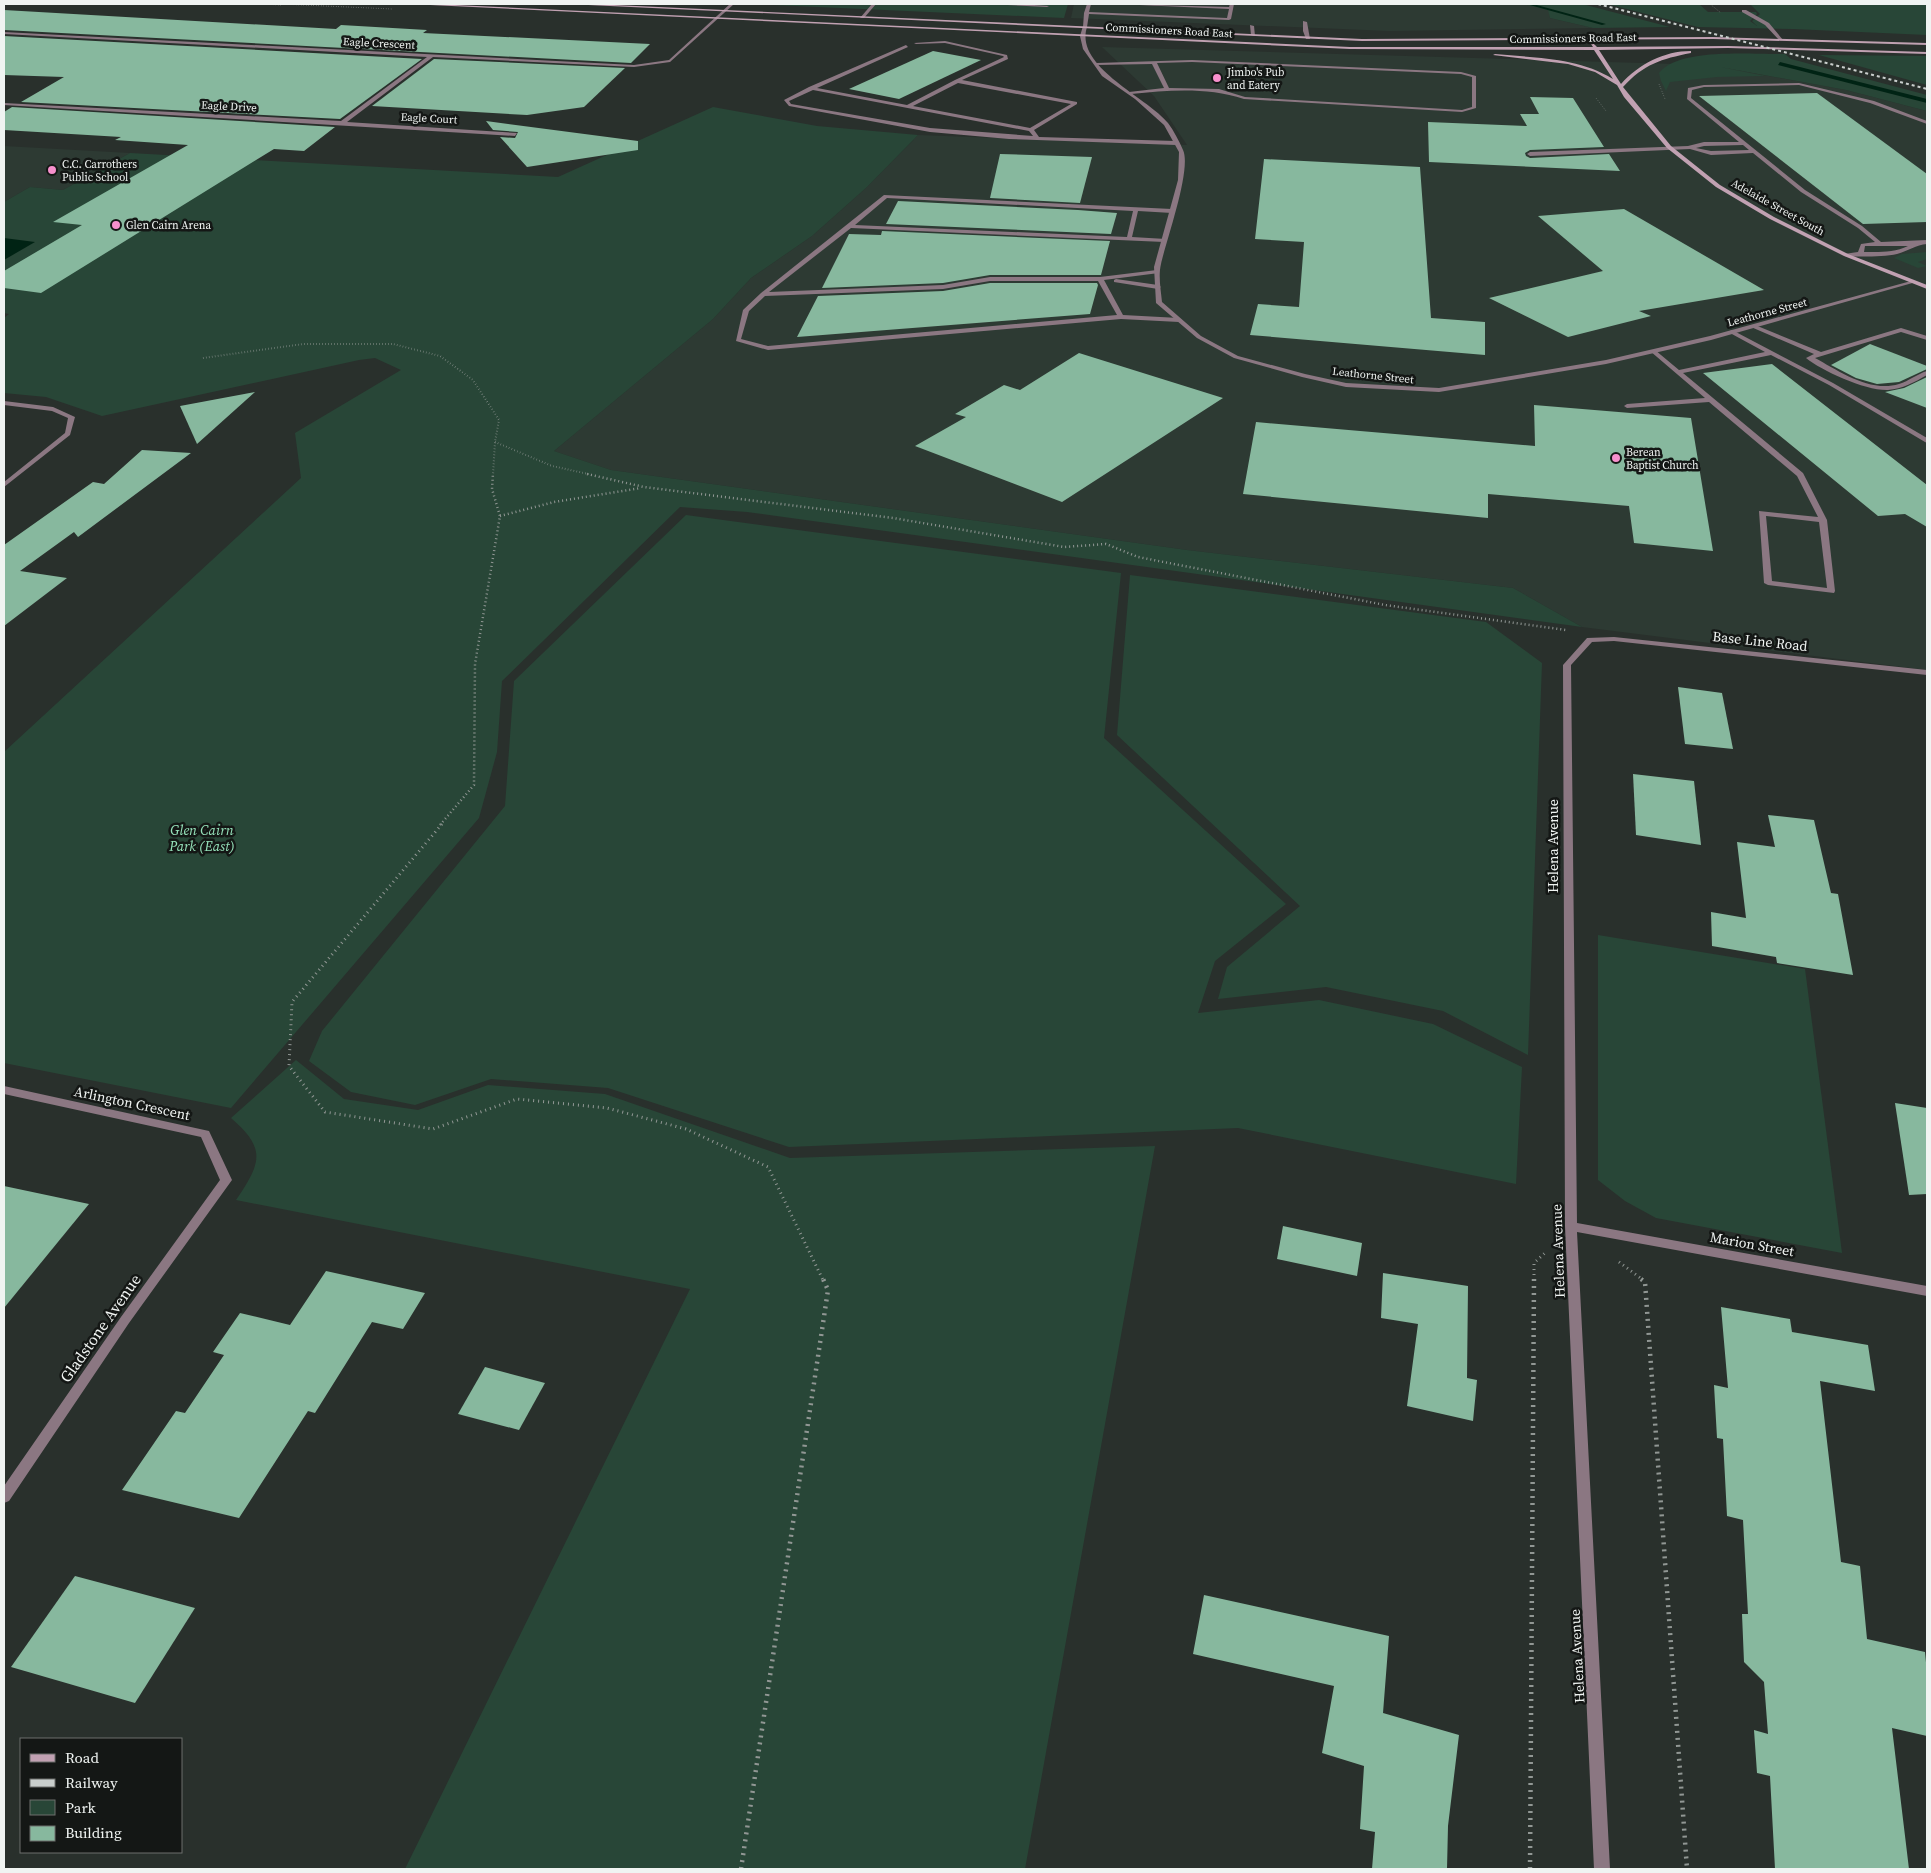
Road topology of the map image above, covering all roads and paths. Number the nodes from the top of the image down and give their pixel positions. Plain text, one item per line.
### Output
1 (411, 4) edge
2 (569, 4) edge
3 (732, 4) edge
4 (874, 4) edge
5 (989, 4) edge
6 (1089, 4) edge
7 (1119, 4) edge
8 (1047, 6) dead end
9 (1232, 6) edge
10 (724, 11) junction
11 (1744, 12) dead end
12 (1086, 13) junction
13 (862, 17) junction
14 (716, 19) junction
15 (1305, 22) dead end
16 (1252, 26) dead end
17 (1085, 27) junction
18 (4, 33) edge
19 (1082, 36) junction
20 (1253, 36) junction
21 (1308, 38) junction
22 (1589, 39) junction
23 (1781, 39) junction
24 (916, 43) dead end
25 (1927, 44) edge
26 (906, 46) dead end
27 (1728, 46) junction
28 (1596, 48) junction
29 (1398, 49) junction
30 (1927, 53) edge
31 (431, 56) junction
32 (1154, 63) junction
33 (1096, 64) junction
34 (958, 81) junction
35 (1621, 86) junction
36 (811, 88) junction
37 (1167, 89) junction
38 (1131, 93) junction
39 (4, 104) edge
40 (908, 107) junction
41 (342, 123) junction
42 (1927, 123) edge
43 (1031, 130) junction
44 (515, 134) dead end
45 (1037, 138) junction
46 (1176, 143) junction
47 (1744, 143) junction
48 (1670, 148) junction
49 (1688, 148) junction
50 (1754, 151) junction
51 (1530, 154) dead end
52 (1136, 210) junction
53 (1172, 212) junction
54 (850, 226) junction
55 (1129, 239) junction
56 (1164, 240) junction
57 (1927, 242) edge
58 (1879, 243) junction
59 (1913, 245) junction
60 (1861, 252) junction
61 (1846, 255) junction
62 (1157, 272) junction
63 (1100, 279) junction
64 (1913, 282) junction
65 (1158, 286) junction
66 (1927, 287) edge
67 (763, 294) junction
68 (1121, 317) junction
69 (1179, 320) junction
70 (1753, 326) junction
71 (1732, 332) junction
72 (1927, 338) edge
73 (1653, 351) junction
74 (1770, 353) junction
75 (1819, 354) junction
76 (203, 358) dead end
77 (1677, 372) junction
78 (1927, 373) edge
79 (1710, 400) junction
80 (4, 403) edge
81 (1628, 406) dead end
82 (1927, 441) edge
83 (495, 442) junction
84 (4, 485) edge
85 (644, 487) junction
86 (500, 516) junction
87 (1823, 520) junction
88 (1590, 640) junction
89 (1927, 673) edge
90 (4, 1090) edge
91 (226, 1180) joint
92 (1571, 1226) junction
93 (1616, 1259) dead end
94 (1927, 1291) edge
95 (4, 1497) edge
96 (741, 1869) edge
97 (1530, 1869) edge
98 (1602, 1869) edge
99 (1687, 1869) edge

1 - 14 main road, Commissioners Road East
2 - 10 main road, Commissioners Road East
3 - 10 street, Eagle Crescent
4 - 13 street
5 - 8 street
6 - 12 street
7 - 9 street
9 - 12 street
10 - 13 main road, Commissioners Road East
10 - 14 street, Eagle Crescent
11 - 23 street
12 - 17 street
13 - 17 main road, Commissioners Road East
14 - 19 main road, Commissioners Road East
14 - 31 street, Eagle Crescent
15 - 21 street
16 - 20 street
17 - 19 street
17 - 20 main road, Commissioners Road East
18 - 31 street, Eagle Crescent
19 - 29 main road, Commissioners Road East
19 - 33 street, Leathorne Street
20 - 21 main road, Commissioners Road East
21 - 22 main road, Commissioners Road East
22 - 23 main road, Commissioners Road East
22 - 28 main road, Adelaide Street South
23 - 25 main road, Commissioners Road East
24 - 34 street
26 - 36 street
27 - 28 main road, Commissioners Road East
27 - 30 main road, Commissioners Road East
27 - 35 main road
28 - 29 main road, Commissioners Road East
28 - 35 main road, Adelaide Street South
29 - 35 main road
31 - 41 street
32 - 33 street
32 - 37 street
32 - 37 street
33 - 38 street, Leathorne Street
34 - 40 street
34 - 43 street
35 - 48 main road, Adelaide Street South
36 - 40 street
36 - 45 street
37 - 38 street
38 - 46 street, Leathorne Street
39 - 41 street, Eagle Drive
40 - 43 street
41 - 44 street, Eagle Court
42 - 47 street
43 - 45 street
45 - 46 street
46 - 53 street, Leathorne Street
47 - 49 street
47 - 50 street
48 - 49 street
48 - 51 street
48 - 61 main road, Adelaide Street South
49 - 50 street
50 - 58 street
52 - 53 street
52 - 54 street
52 - 55 street
53 - 56 street, Leathorne Street
54 - 55 street
54 - 67 street
55 - 56 street
56 - 62 street, Leathorne Street
57 - 59 street
58 - 59 street
58 - 60 street
59 - 60 street
60 - 61 street
61 - 64 main road, Adelaide Street South
62 - 63 street
62 - 65 street, Leathorne Street
63 - 65 street
63 - 67 street
63 - 68 street
64 - 66 main road, Adelaide Street South
64 - 70 street, Leathorne Street
65 - 69 street, Leathorne Street
67 - 68 street
68 - 69 street
69 - 73 street, Leathorne Street
70 - 71 street, Leathorne Street
70 - 75 street
71 - 73 street, Leathorne Street
71 - 74 street
72 - 75 street
73 - 77 street
74 - 77 street
74 - 82 street
75 - 78 street
76 - 83 path
77 - 79 street
79 - 81 street
79 - 87 street
80 - 84 street
83 - 85 path
83 - 86 path
85 - 86 path
85 - 88 path
86 - 96 path
87 - 87 street
88 - 89 street, Base Line Road
88 - 92 street, Helena Avenue
90 - 91 street, Arlington Crescent
91 - 95 street, Gladstone Avenue
92 - 94 street, Marion Street
92 - 97 path
92 - 98 street, Helena Avenue
93 - 99 path

